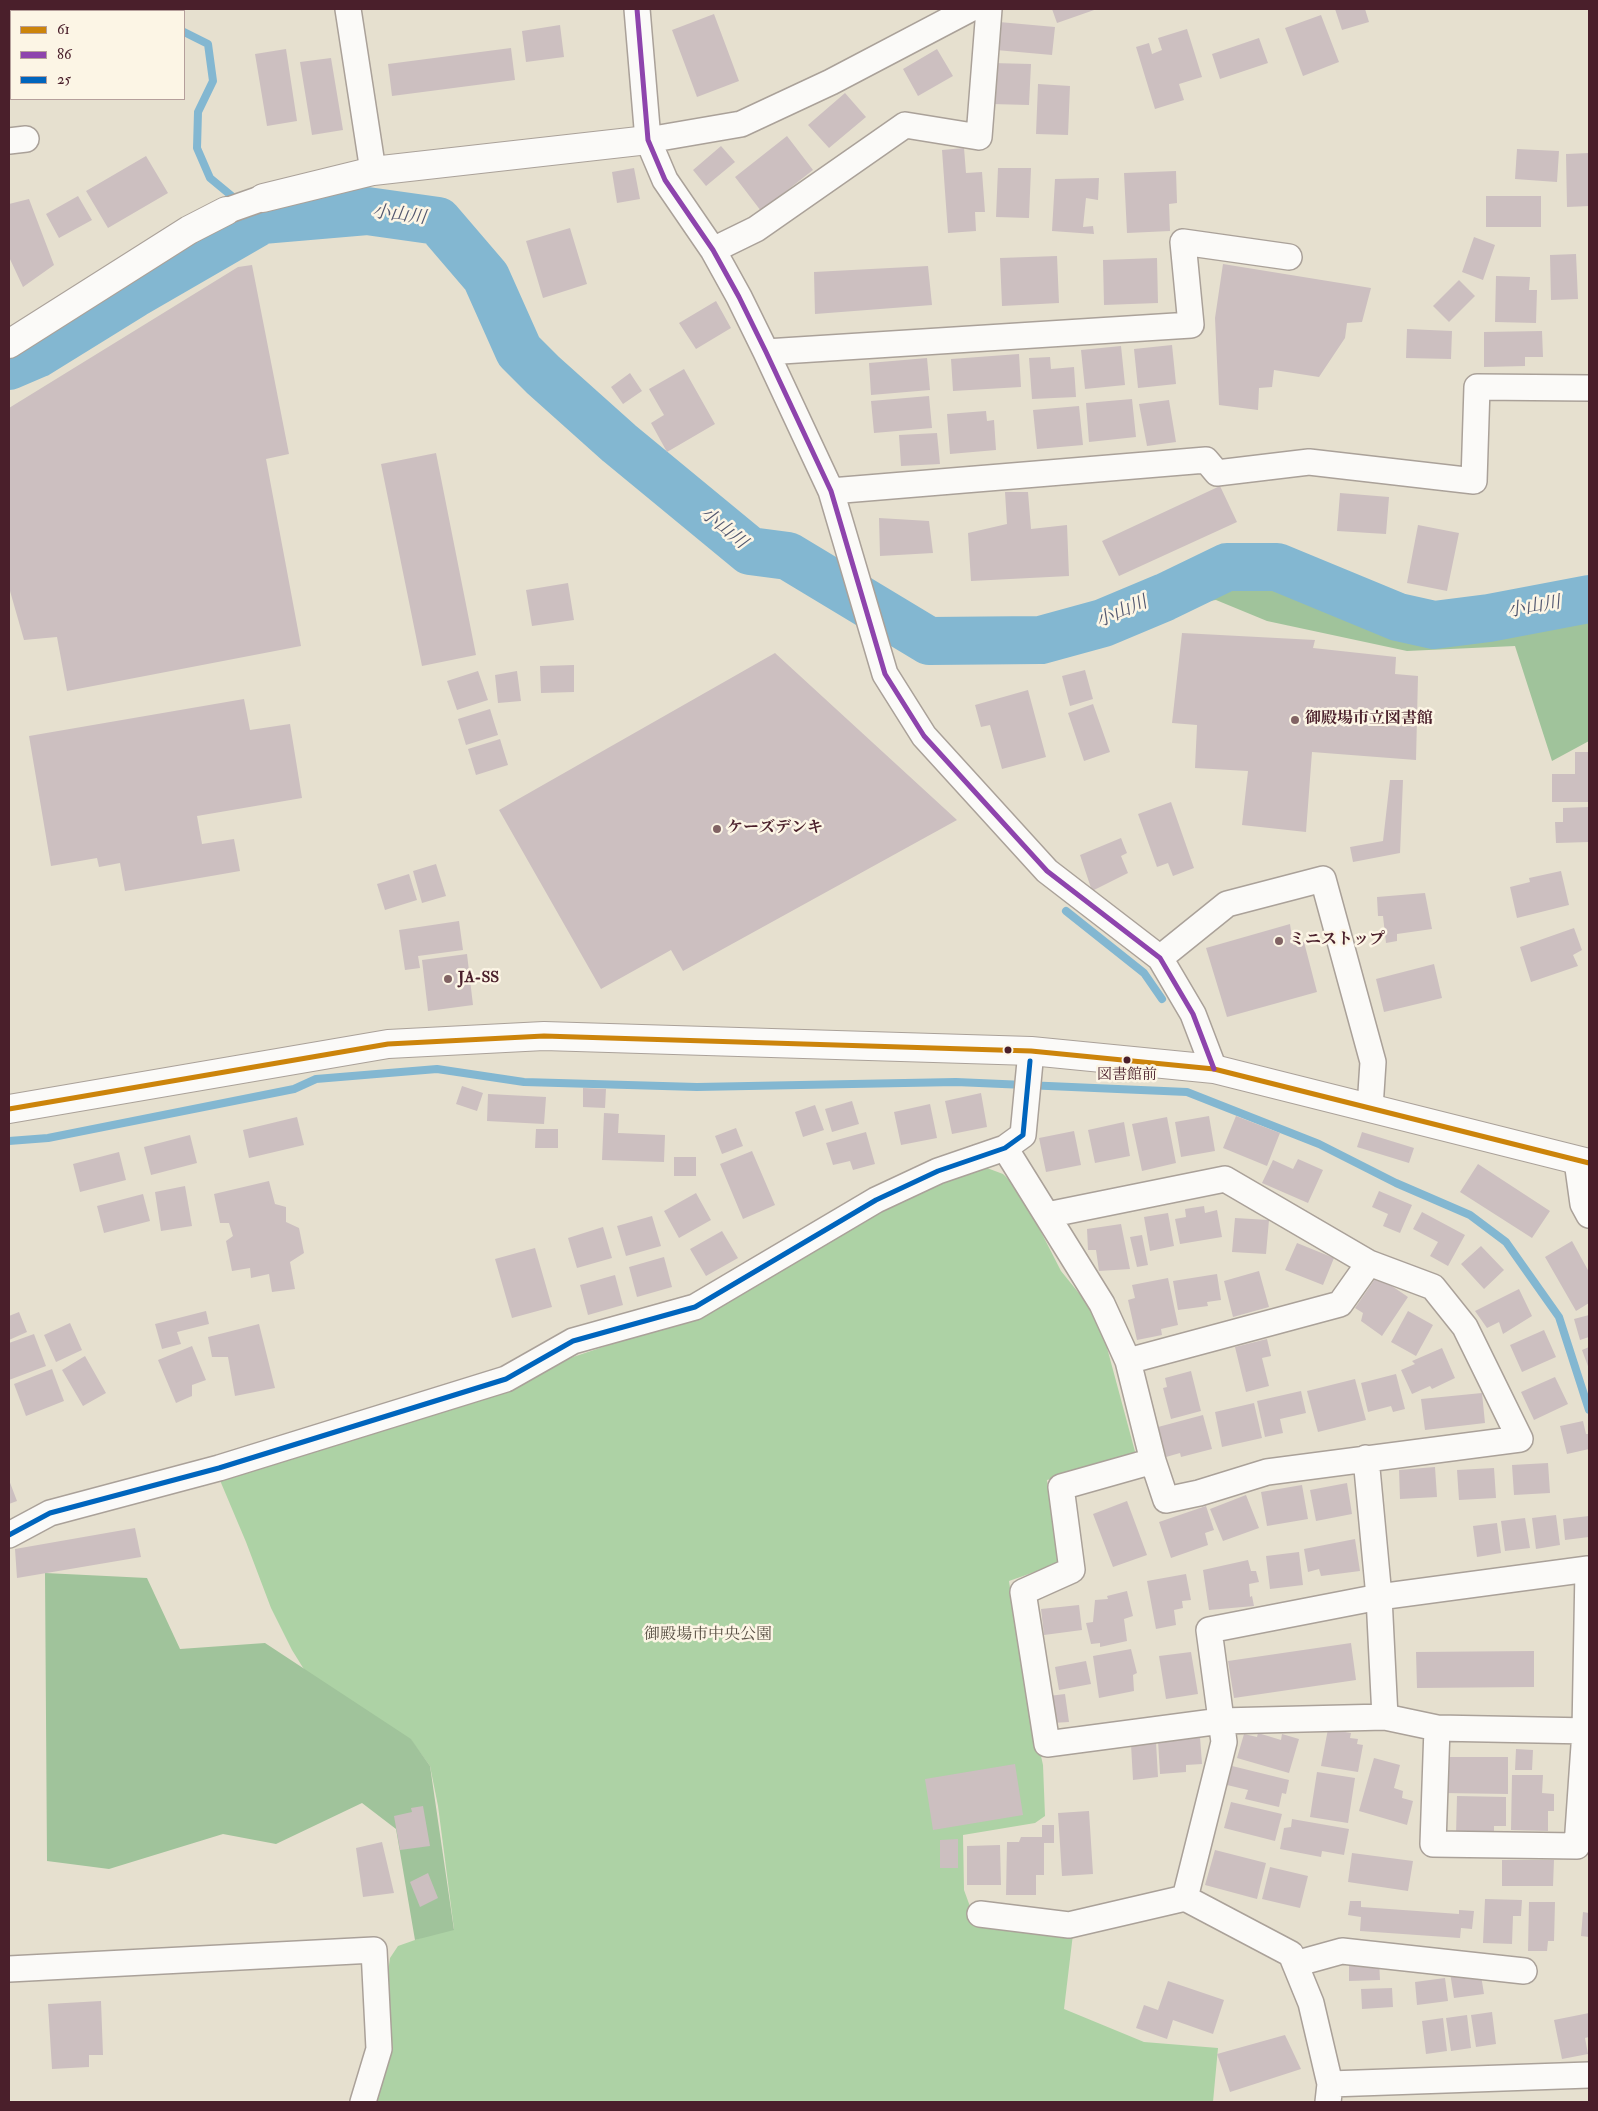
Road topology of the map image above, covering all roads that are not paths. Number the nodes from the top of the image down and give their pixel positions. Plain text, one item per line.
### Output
1 (348, 9) edge
2 (637, 9) edge
3 (970, 9) edge
4 (989, 9) edge
5 (648, 140) junction
6 (373, 171) junction
7 (263, 198) joint
8 (226, 211) joint
9 (712, 250) junction
10 (1289, 257) dead end
11 (9, 344) edge
12 (766, 352) junction
13 (1589, 388) edge
14 (831, 491) junction
15 (1160, 958) junction
16 (1031, 1051) junction
17 (1214, 1069) junction
18 (1370, 1108) junction
19 (9, 1110) edge
20 (1005, 1148) junction
21 (1583, 1162) edge
22 (1047, 1215) junction
23 (1589, 1215) edge
24 (1370, 1263) junction
25 (1128, 1361) junction
26 (1366, 1458) junction
27 (1153, 1461) junction
28 (9, 1535) edge
29 (1379, 1597) junction
30 (1386, 1717) junction
31 (1221, 1721) junction
32 (1437, 1728) junction
33 (1587, 1731) edge
34 (1185, 1898) junction
35 (980, 1914) dead end
36 (1295, 1964) junction
37 (9, 1968) edge
38 (1524, 1971) dead end
39 (1589, 2075) edge
40 (1329, 2093) edge
41 (363, 2102) edge

1 - 6 street
2 - 5 street
3 - 5 street
4 - 9 street
5 - 6 main road
5 - 9 street
6 - 7 main road
7 - 8 street
8 - 11 main road
9 - 12 street
10 - 12 street
12 - 14 street
13 - 14 street
14 - 15 street
15 - 17 street
15 - 18 street
16 - 17 main road
16 - 19 main road
16 - 20 street
17 - 18 main road
18 - 21 main road
20 - 22 street
20 - 28 street
21 - 23 street
22 - 24 street
22 - 25 street
24 - 25 street
24 - 26 street
25 - 27 street
26 - 27 street
26 - 29 street
27 - 31 street
29 - 30 street
29 - 31 street
29 - 33 street
30 - 31 street
30 - 32 street
31 - 34 street
32 - 33 street
32 - 33 street
34 - 35 street
34 - 36 street
36 - 38 street
36 - 40 street
37 - 41 street
39 - 40 street

